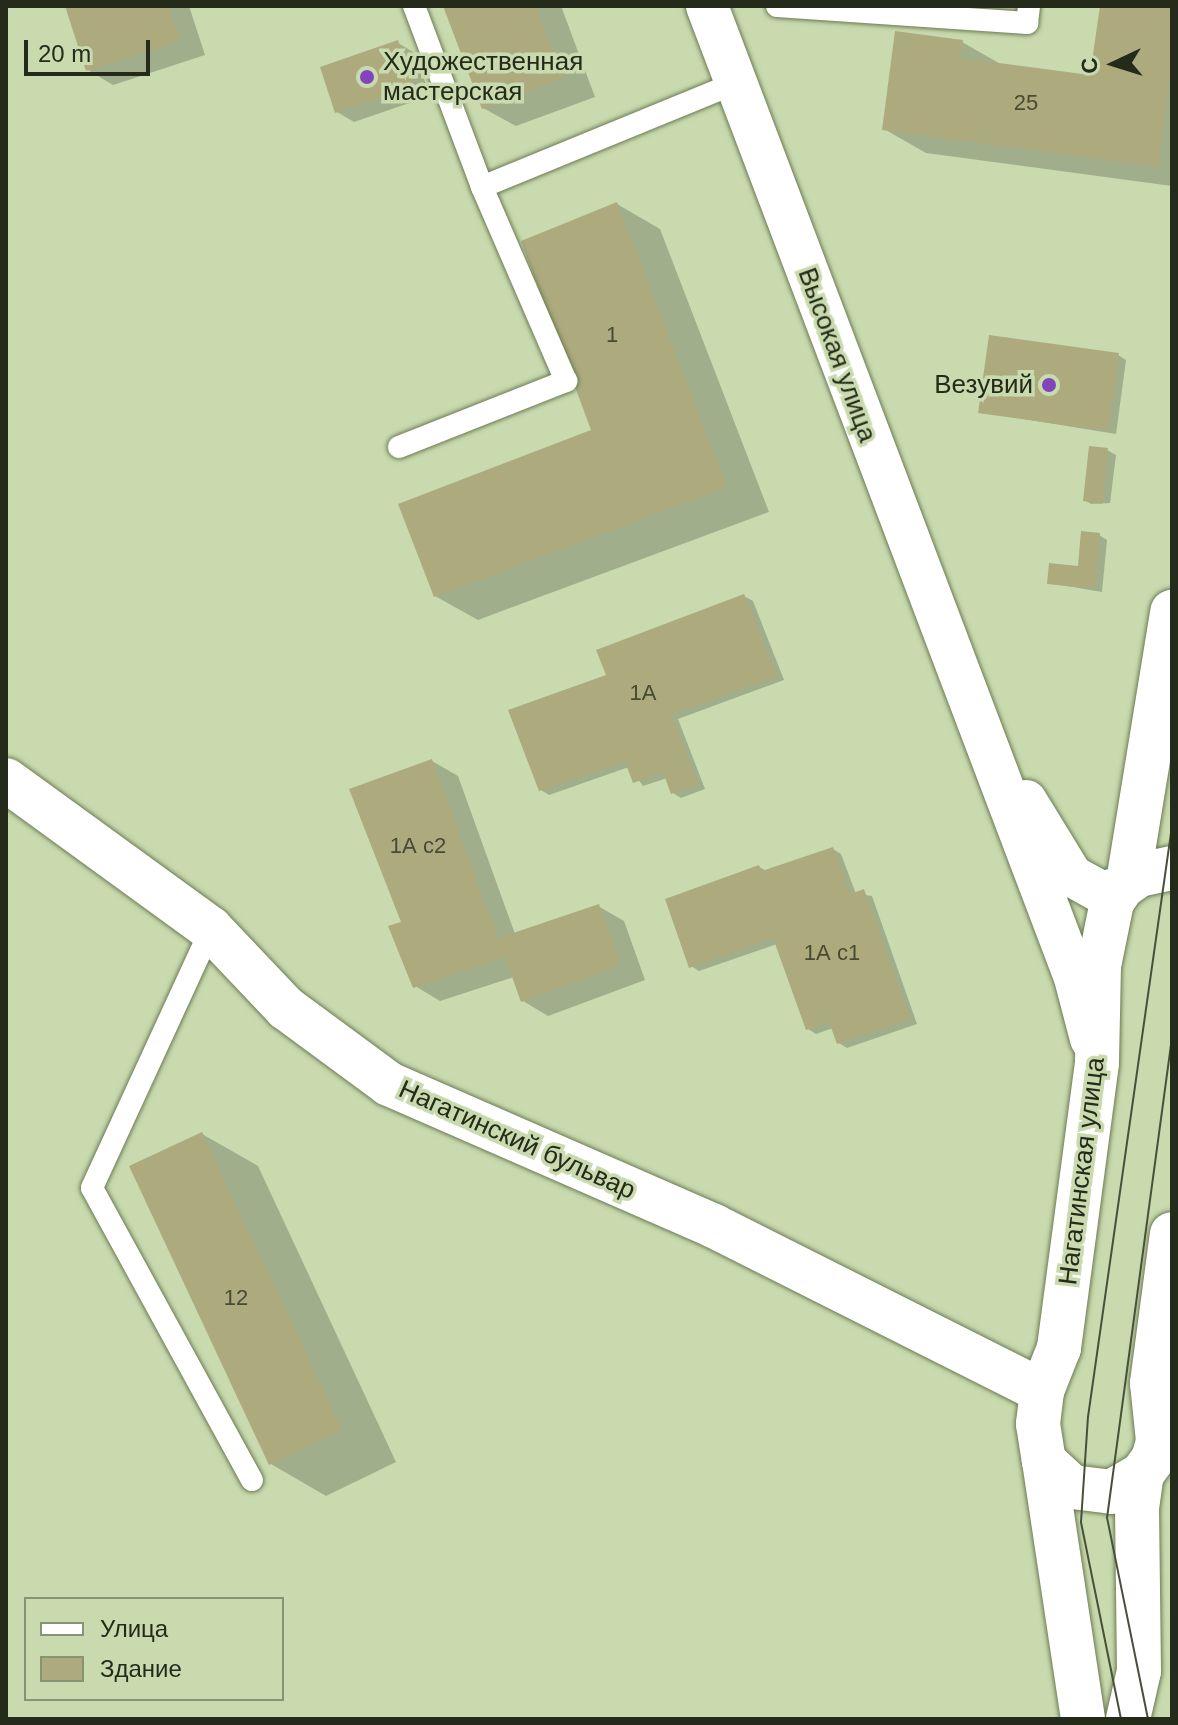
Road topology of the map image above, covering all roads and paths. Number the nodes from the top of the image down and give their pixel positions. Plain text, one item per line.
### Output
1 (414, 6) edge
2 (707, 6) edge
3 (777, 6) edge
4 (1029, 6) edge
5 (736, 83) junction
6 (482, 187) junction
7 (399, 447) dead end
8 (1172, 612) edge
9 (967, 704) junction
10 (6, 780) edge
11 (1172, 868) edge
12 (1126, 884) junction
13 (211, 929) junction
14 (1097, 1063) junction
15 (1172, 1234) edge
16 (1042, 1391) junction
17 (1164, 1424) edge
18 (1044, 1461) junction
19 (1142, 1474) junction
20 (252, 1480) dead end
21 (1083, 1719) edge
22 (1128, 1719) edge

1 - 6 lane
2 - 5 street, Высокая улица
3 - 4 lane
5 - 6 lane
5 - 9 street, Высокая улица
6 - 7 lane
8 - 12 street, Нагатинская улица
9 - 12 street, Высокая улица
9 - 14 street, Высокая улица
10 - 13 street, Нагатинский бульвар
11 - 12 street
12 - 14 street, Нагатинская улица
13 - 16 street, Нагатинский бульвар
13 - 20 lane
14 - 16 street, Нагатинская улица
15 - 17 street
16 - 18 street, Нагатинская улица
17 - 19 street
18 - 19 street
18 - 21 street, Нагатинская улица
19 - 22 street

